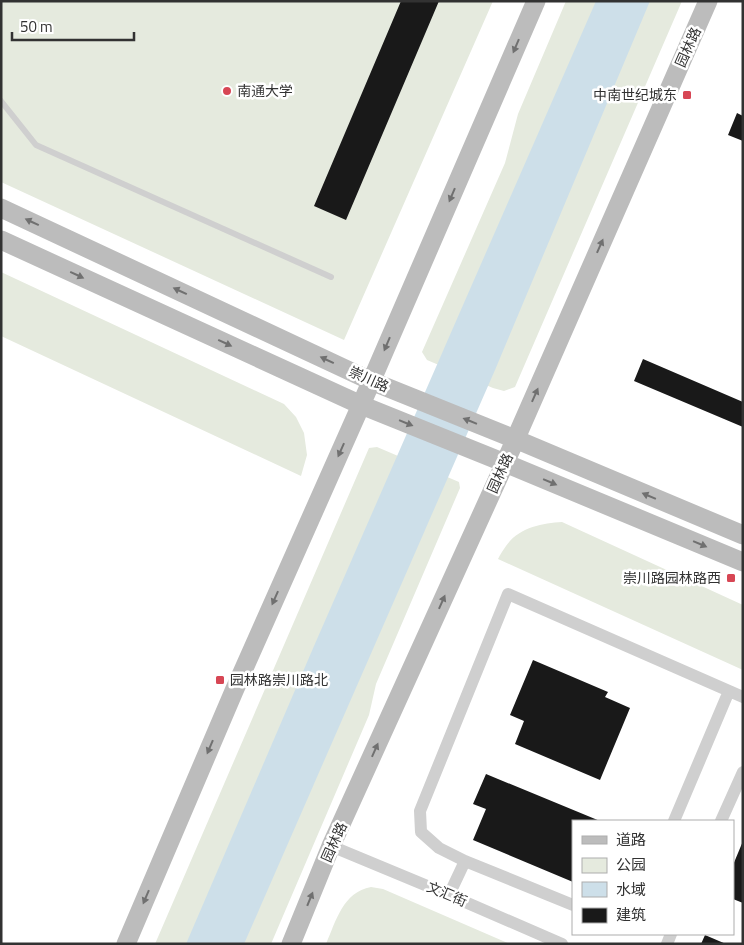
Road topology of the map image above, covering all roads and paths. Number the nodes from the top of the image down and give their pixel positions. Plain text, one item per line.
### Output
1 (536, 1) edge
2 (708, 1) edge
3 (1, 101) edge
4 (1, 208) edge
5 (1, 240) edge
6 (331, 277) dead end
7 (371, 381) junction
8 (361, 405) junction
9 (515, 439) junction
10 (505, 463) junction
11 (743, 535) edge
12 (743, 562) edge
13 (729, 691) junction
14 (743, 697) edge
15 (743, 772) edge
16 (674, 820) edge
17 (721, 820) edge
18 (331, 846) junction
19 (465, 861) junction
20 (449, 895) junction
21 (572, 905) edge
22 (126, 944) edge
23 (291, 944) edge
24 (562, 944) edge

1 -> 7 main road
9 -> 2 main road, 园林路
3 - 6 lane
7 -> 4 main road, 崇川路
5 -> 8 main road, 崇川路
7 - 8 main road
9 -> 7 main road, 崇川路
8 -> 10 main road, 崇川路
8 -> 22 main road
9 - 10 main road, 园林路
11 -> 9 main road, 崇川路
10 -> 12 main road, 崇川路
18 -> 10 main road, 园林路
13 - 14 street
13 - 16 street
13 - 19 street
15 - 17 street
18 - 20 street, 文汇街
23 -> 18 main road, 园林路
19 - 20 street
19 - 21 street
20 - 24 street, 文汇街

